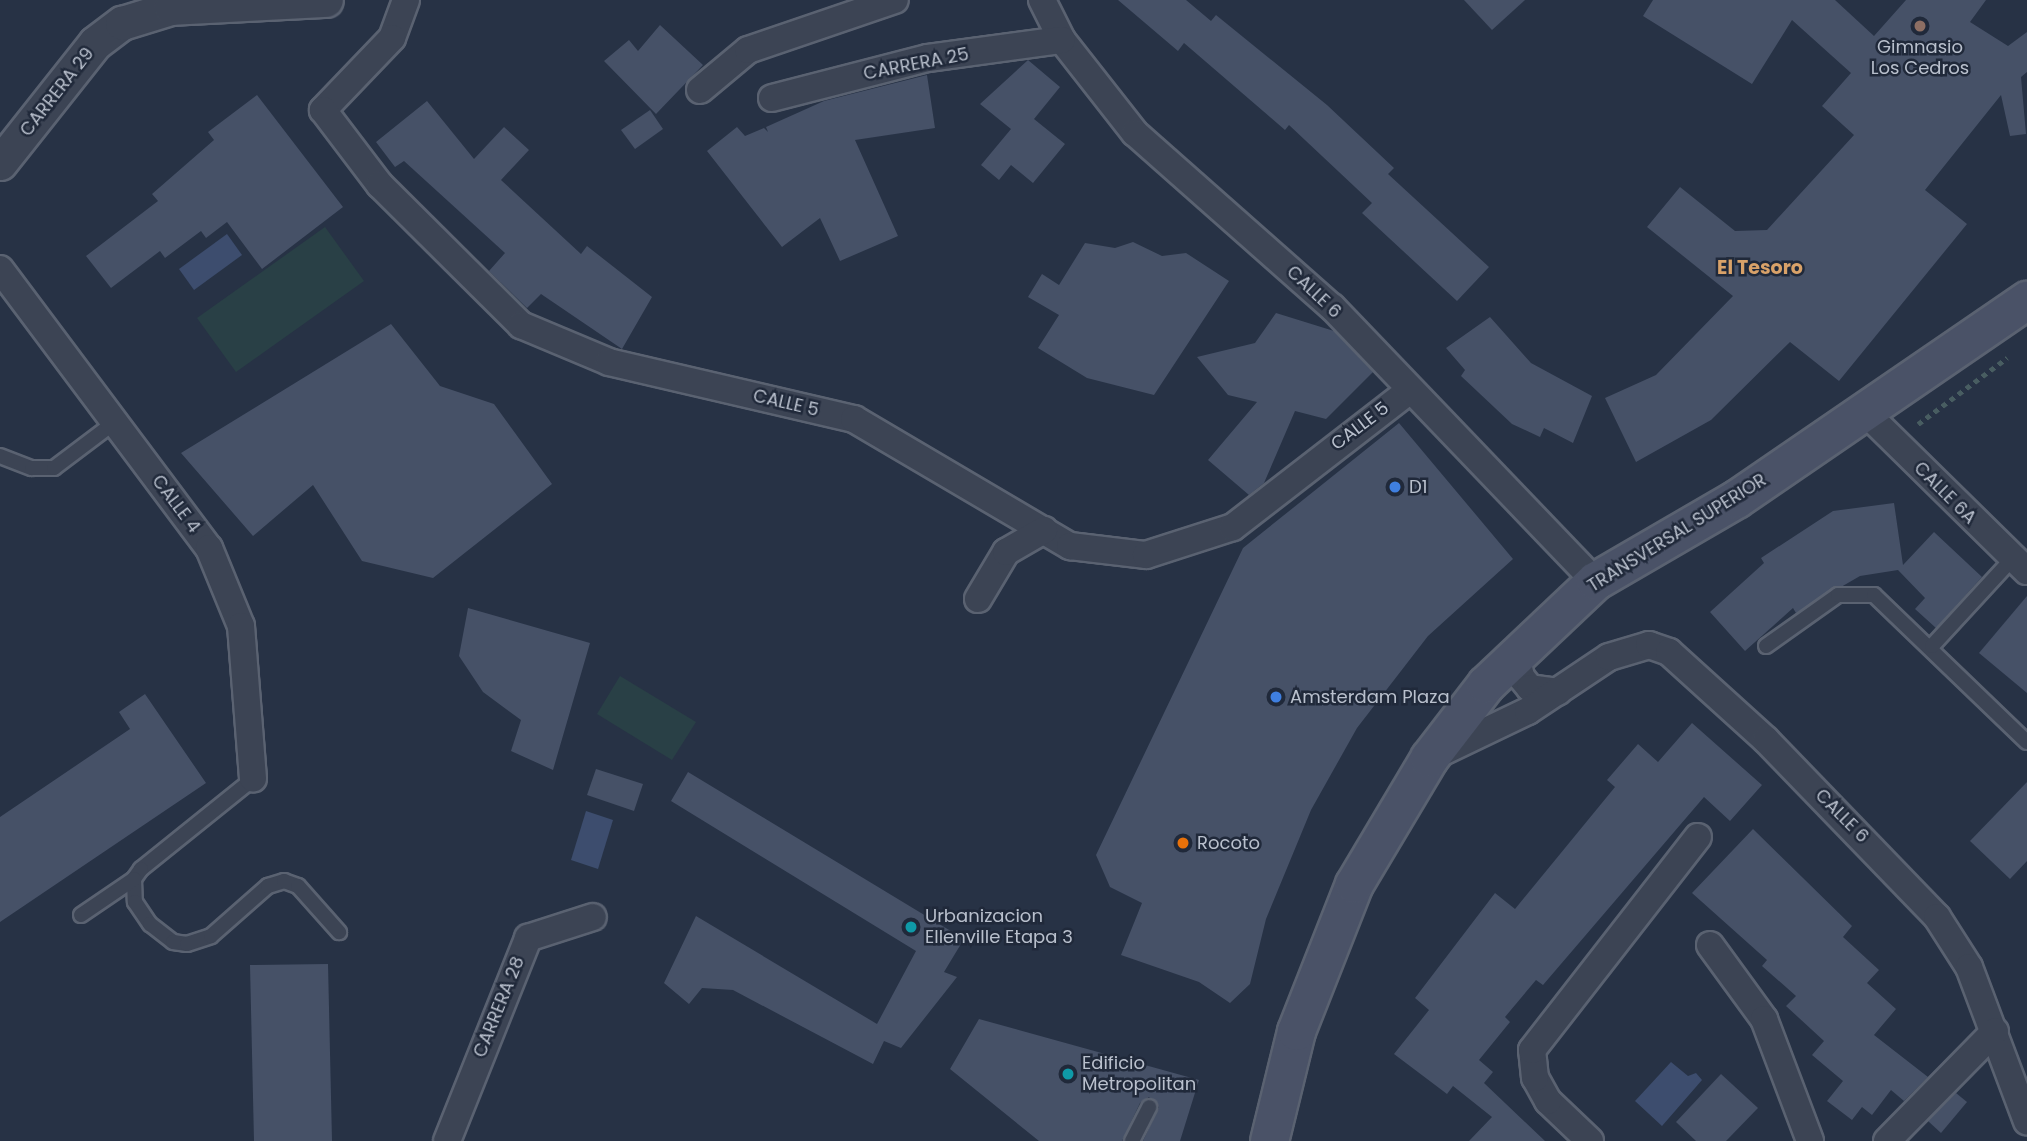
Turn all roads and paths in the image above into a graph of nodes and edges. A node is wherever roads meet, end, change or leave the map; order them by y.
1 (326, 0) edge
2 (406, 0) edge
3 (895, 0) edge
4 (1042, 0) edge
5 (290, 2) edge
6 (1062, 40) junction
7 (700, 90) dead end
8 (772, 98) dead end
9 (0, 163) edge
10 (0, 269) edge
11 (2027, 300) edge
12 (2016, 351) dead end
13 (1410, 390) junction
14 (1865, 412) junction
15 (115, 422) junction
16 (1894, 441) junction
17 (0, 456) edge
18 (1044, 530) junction
19 (2020, 565) edge
20 (1595, 580) junction
21 (978, 599) dead end
22 (1766, 646) dead end
23 (1932, 646) junction
24 (1516, 654) junction
25 (1558, 692) junction
26 (2027, 742) edge
27 (1429, 758) junction
28 (253, 779) joint
29 (1698, 837) dead end
30 (134, 879) junction
31 (81, 915) dead end
32 (593, 917) dead end
33 (339, 932) dead end
34 (1710, 945) dead end
35 (1995, 1031) junction
36 (1149, 1107) dead end
37 (2027, 1121) edge
38 (447, 1141) edge
39 (1132, 1141) edge
40 (1269, 1141) edge
41 (1590, 1141) edge
42 (1810, 1141) edge
43 (1887, 1141) edge

1 - 5 street, CARRERA 29
2 - 18 street, CALLE 5
3 - 7 street
4 - 6 street, CALLE 6
5 - 9 street, CARRERA 29
6 - 8 street, CARRERA 25
6 - 13 street, CALLE 6
10 - 15 street, CALLE 4
11 - 14 main road, TRANSVERSAL SUPERIOR
12 - 16 path
13 - 18 street, CALLE 5
13 - 20 street, CALLE 6
14 - 16 street, CALLE 6A
14 - 20 main road, TRANSVERSAL SUPERIOR
15 - 17 lane
15 - 28 street, CALLE 4
16 - 19 street, CALLE 6A
18 - 21 street
19 - 23 lane
20 - 24 main road, TRANSVERSAL SUPERIOR
22 - 23 lane
23 - 26 lane
24 - 25 street
24 - 27 main road, TRANSVERSAL SUPERIOR
25 - 27 street, CALLE 6
25 - 35 street, CALLE 6
27 - 40 main road, TRANSVERSAL SUPERIOR
28 - 30 lane
29 - 41 street
30 - 31 lane
30 - 33 lane
32 - 38 street, CARRERA 28
34 - 42 street
35 - 37 street, CALLE 6
35 - 43 street
36 - 39 lane

